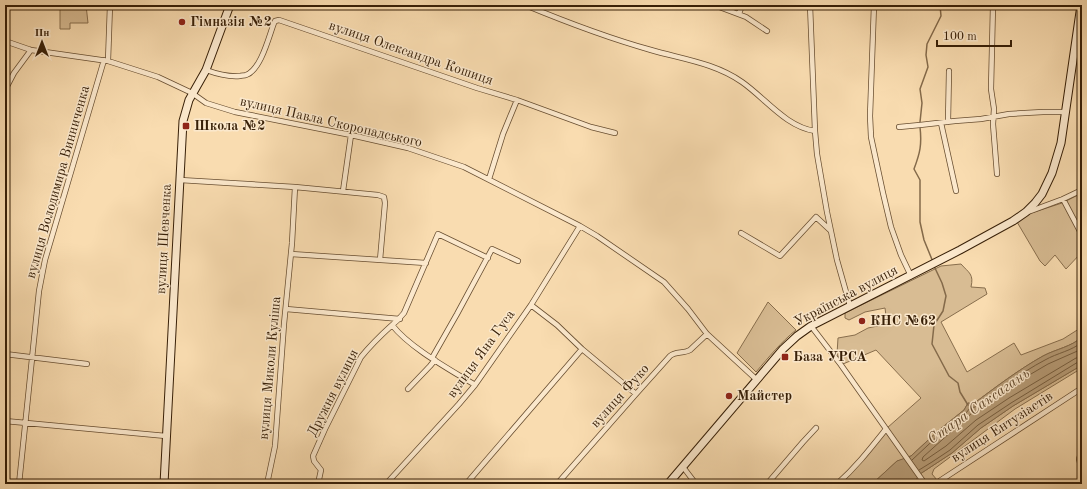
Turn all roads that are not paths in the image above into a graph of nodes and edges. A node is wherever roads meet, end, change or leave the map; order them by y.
1 (110, 5) edge
2 (230, 5) edge
3 (525, 5) edge
4 (714, 5) edge
5 (742, 5) edge
6 (810, 5) edge
7 (874, 5) edge
8 (993, 5) edge
9 (1081, 5) edge
10 (739, 14) junction
11 (767, 31) dead end
12 (5, 41) edge
13 (31, 50) junction
14 (106, 61) junction
15 (206, 70) junction
16 (949, 70) dead end
17 (5, 90) edge
18 (192, 93) junction
19 (518, 100) junction
20 (1066, 112) junction
21 (994, 117) junction
22 (948, 122) junction
23 (942, 123) junction
24 (899, 126) dead end
25 (815, 131) junction
26 (615, 133) dead end
27 (351, 135) junction
28 (998, 174) dead end
29 (489, 179) junction
30 (180, 180) junction
31 (295, 187) junction
32 (956, 190) dead end
33 (1082, 190) edge
34 (343, 191) junction
35 (1063, 199) junction
36 (1026, 212) junction
37 (580, 226) junction
38 (830, 230) junction
39 (741, 233) dead end
40 (1082, 235) edge
41 (291, 254) junction
42 (488, 258) junction
43 (380, 260) junction
44 (518, 261) dead end
45 (426, 263) junction
46 (911, 276) junction
47 (531, 305) junction
48 (850, 306) junction
49 (286, 309) junction
50 (400, 319) junction
51 (392, 325) junction
52 (811, 326) junction
53 (707, 334) junction
54 (582, 350) junction
55 (5, 354) edge
56 (31, 357) junction
57 (433, 359) junction
58 (87, 364) dead end
59 (757, 380) junction
60 (475, 385) junction
61 (1082, 388) edge
62 (408, 389) dead end
63 (636, 394) junction
64 (5, 421) edge
65 (25, 423) junction
66 (816, 428) dead end
67 (886, 429) junction
68 (166, 436) junction
69 (1082, 450) edge
70 (683, 467) junction
71 (1082, 471) edge
72 (19, 484) edge
73 (164, 484) edge
74 (268, 484) edge
75 (318, 484) edge
76 (386, 484) edge
77 (466, 484) edge
78 (557, 484) edge
79 (668, 484) edge
80 (696, 484) edge
81 (767, 484) edge
82 (837, 484) edge
83 (925, 484) edge
84 (935, 484) edge

1 - 14 street, вулиця Володимира Винниченка
2 - 15 street, вулиця Шевченка
3 - 25 street
4 - 10 street
5 - 10 street
6 - 25 street
7 - 46 street
8 - 21 street
9 - 20 street
10 - 11 street
12 - 13 street, вулиця Павла Скоропадського
13 - 14 street, вулиця Павла Скоропадського
13 - 17 street
14 - 18 street, вулиця Павла Скоропадського
14 - 56 street, вулиця Володимира Винниченка
15 - 18 street, вулиця Шевченка
15 - 19 street, вулиця Олександра Кошиця
16 - 22 street
18 - 27 street, вулиця Павла Скоропадського
18 - 30 street, вулиця Шевченка
19 - 26 street, вулиця Олександра Кошиця
19 - 29 street
20 - 21 street
20 - 36 street
21 - 22 street
21 - 28 street
22 - 23 street
23 - 24 street
23 - 32 street
25 - 38 street
27 - 29 street, вулиця Павла Скоропадського
27 - 34 street
29 - 37 street, вулиця Павла Скоропадського
30 - 31 street
30 - 68 street, вулиця Шевченка
31 - 34 street
31 - 41 street, вулиця Миколи Куліша
33 - 35 street, Українська вулиця
34 - 43 street
35 - 36 street, Українська вулиця
35 - 40 street
36 - 46 street, Українська вулиця
37 - 47 street, вулиця Яна Гуса
37 - 53 street, вулиця Павла Скоропадського
38 - 39 street
38 - 48 street
41 - 43 street
41 - 49 street, вулиця Миколи Куліша
42 - 44 street
42 - 45 street, Дружня вулиця
42 - 57 street
43 - 45 street
45 - 50 street, Дружня вулиця
46 - 48 street, Українська вулиця
47 - 54 street
47 - 60 street, вулиця Яна Гуса
48 - 52 street, Українська вулиця
49 - 50 street
49 - 74 street, вулиця Миколи Куліша
50 - 51 street, Дружня вулиця
51 - 57 street
51 - 75 street, Дружня вулиця
52 - 59 street, Українська вулиця
52 - 67 street
53 - 59 street, вулиця Павла Скоропадського
53 - 63 street, вулиця Фуко
54 - 63 street
54 - 77 street
55 - 56 street
56 - 58 street
56 - 65 street, вулиця Володимира Винниченка
57 - 60 street
57 - 62 street
59 - 70 street, Українська вулиця
60 - 76 street, вулиця Яна Гуса
61 - 84 street, вулиця Ентузіастів
63 - 78 street, вулиця Фуко
64 - 65 street
65 - 68 street
65 - 72 street, вулиця Володимира Винниченка
66 - 81 street
67 - 82 street
67 - 83 street
68 - 73 street, вулиця Шевченка
69 - 71 street
70 - 79 street, Українська вулиця
70 - 80 street

